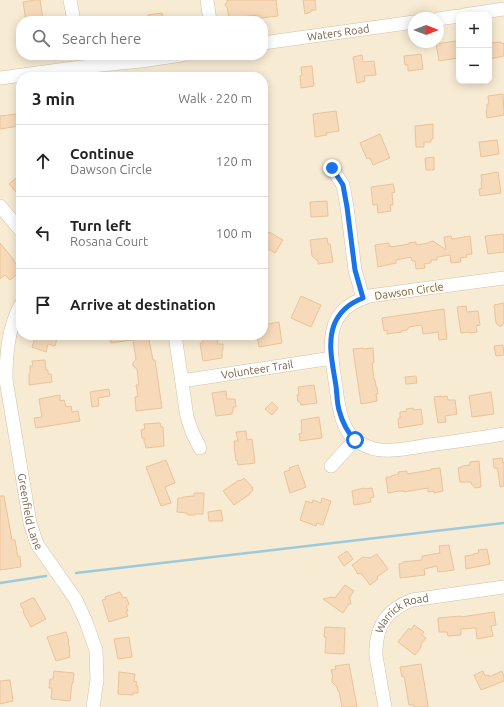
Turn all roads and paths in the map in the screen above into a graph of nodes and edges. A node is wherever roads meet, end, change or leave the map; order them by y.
1 (70, 0) edge
2 (207, 0) edge
3 (504, 9) edge
4 (484, 12) edge
5 (73, 16) edge
6 (209, 16) edge
7 (456, 16) edge
8 (444, 18) edge
9 (408, 23) edge
10 (268, 42) edge
11 (148, 60) edge
12 (80, 61) edge
13 (28, 72) edge
14 (16, 75) edge
15 (0, 78) edge
16 (332, 168) dead end
17 (0, 206) edge
18 (16, 225) edge
19 (504, 278) edge
20 (363, 298) junction
21 (16, 316) edge
22 (176, 340) edge
23 (332, 358) junction
24 (182, 381) junction
25 (504, 434) edge
26 (355, 440) junction
27 (200, 448) dead end
28 (331, 466) dead end
29 (504, 587) edge
30 (93, 707) edge
31 (384, 707) edge

1 - 5 street
2 - 6 street
3 - 4 street
7 - 8 street
9 - 10 street, Waters Road
11 - 12 street
12 - 13 street
14 - 15 street
16 - 20 street
17 - 18 street
19 - 20 street, Dawson Circle
20 - 23 street, Dawson Circle
21 - 30 street, Greenfield Lane
22 - 24 street
23 - 24 street, Volunteer Trail
23 - 26 street, Dawson Circle
24 - 27 street
25 - 26 street
26 - 28 street
29 - 31 street, Warrick Road

